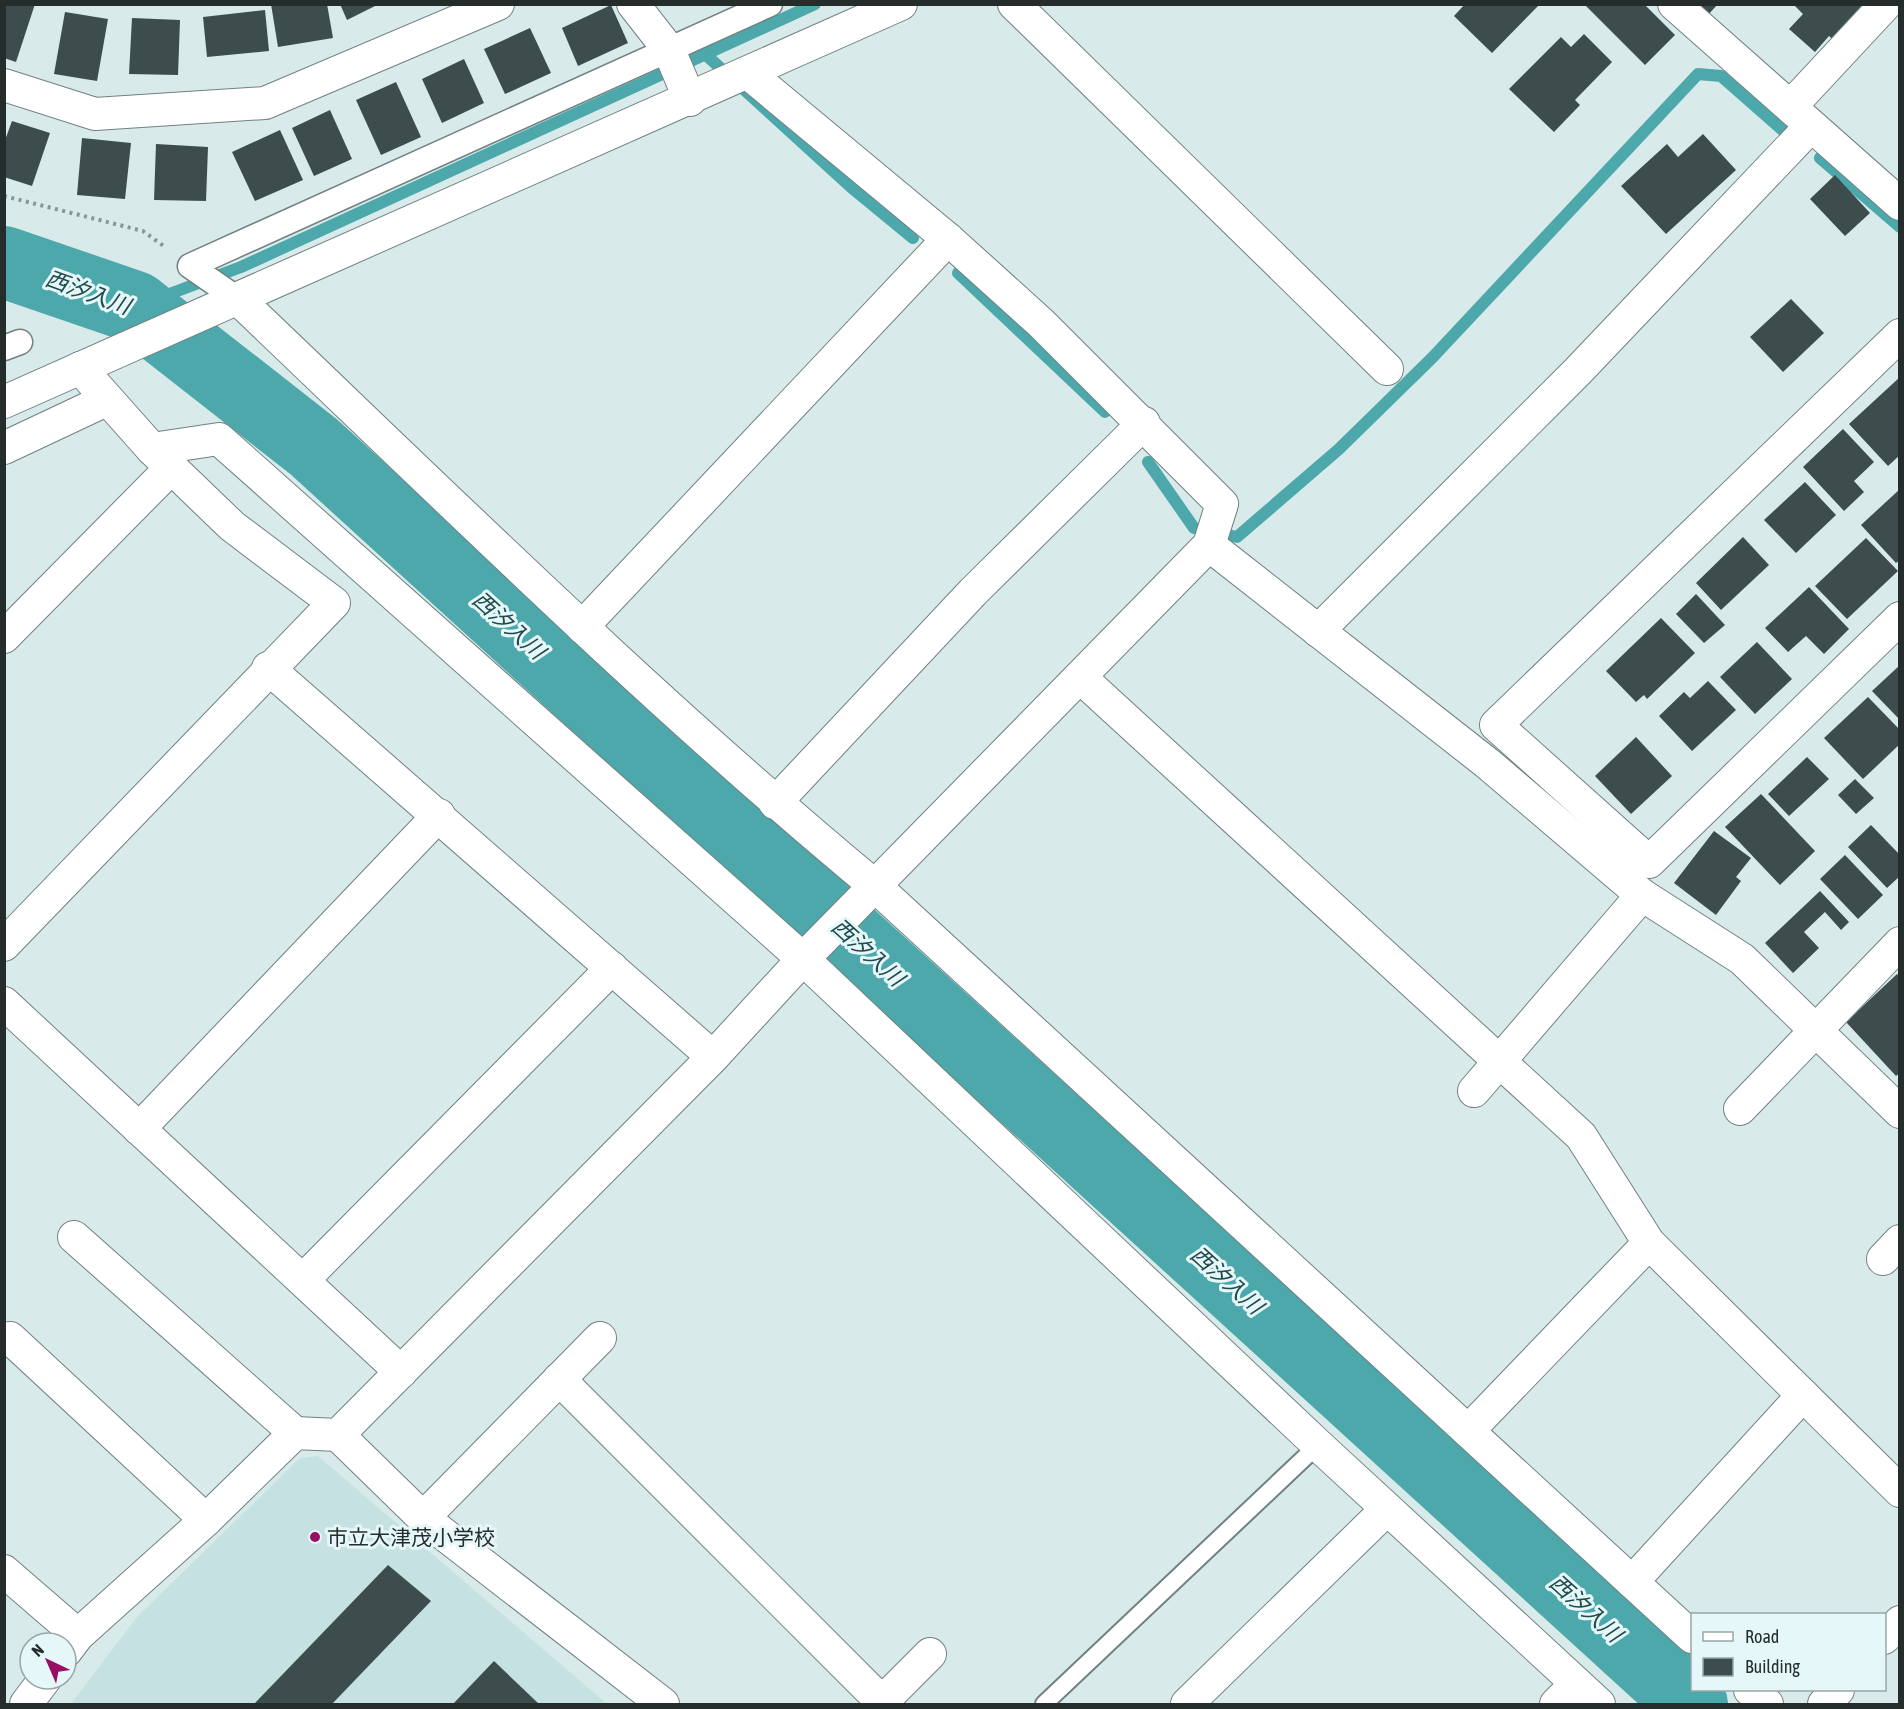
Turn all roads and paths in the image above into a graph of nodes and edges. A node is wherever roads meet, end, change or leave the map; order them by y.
1 (498, 4) edge
2 (633, 4) edge
3 (770, 4) edge
4 (901, 4) edge
5 (1014, 4) edge
6 (1674, 4) edge
7 (1886, 4) edge
8 (669, 50) junction
9 (748, 73) junction
10 (4, 85) edge
11 (690, 100) junction
12 (1800, 116) junction
13 (4, 196) edge
14 (1899, 204) edge
15 (948, 239) junction
16 (189, 266) junction
17 (239, 300) junction
18 (1899, 335) edge
19 (80, 368) junction
20 (1387, 369) dead end
21 (106, 400) junction
22 (4, 402) edge
23 (1144, 423) junction
24 (4, 448) edge
25 (161, 459) junction
26 (1209, 545) junction
27 (1899, 618) edge
28 (582, 627) junction
29 (1318, 631) junction
30 (4, 637) edge
31 (268, 668) junction
32 (1080, 677) junction
33 (775, 803) junction
34 (439, 815) junction
35 (875, 886) junction
36 (1642, 895) junction
37 (1899, 943) edge
38 (4, 945) edge
39 (803, 959) junction
40 (612, 968) junction
41 (4, 1004) edge
42 (1815, 1031) junction
43 (713, 1057) junction
44 (1499, 1063) junction
45 (1474, 1091) dead end
46 (1740, 1109) dead end
47 (1899, 1112) edge
48 (139, 1129) junction
49 (74, 1238) dead end
50 (1649, 1243) junction
51 (303, 1280) junction
52 (10, 1338) dead end
53 (600, 1338) dead end
54 (400, 1372) junction
55 (559, 1379) junction
56 (1803, 1395) junction
57 (1468, 1431) junction
58 (295, 1432) junction
59 (338, 1435) junction
60 (1318, 1445) junction
61 (1899, 1491) edge
62 (1387, 1509) junction
63 (423, 1518) junction
64 (207, 1520) junction
65 (4, 1571) edge
66 (1632, 1582) junction
67 (1899, 1622) edge
68 (61, 1631) edge
69 (1691, 1636) edge
70 (1886, 1636) edge
71 (78, 1638) edge
72 (930, 1654) dead end
73 (36, 1691) edge
74 (1752, 1691) edge
75 (1836, 1691) edge
76 (1577, 1698) edge
77 (881, 1703) edge
78 (26, 1704) edge
79 (663, 1704) edge
80 (1044, 1704) edge
81 (1187, 1704) edge
82 (1767, 1704) edge
83 (1824, 1704) edge

1 - 10 street
2 - 8 street
3 - 8 street
4 - 9 street
5 - 20 street
6 - 12 street
7 - 12 street
8 - 11 street
8 - 16 street
9 - 11 street
9 - 15 street
11 - 17 street
12 - 14 street
12 - 29 street
13 - 16 path
15 - 23 street
15 - 28 street
16 - 17 street
17 - 19 street
17 - 28 street
18 - 27 street
19 - 21 street
19 - 22 street
21 - 24 street
21 - 25 street
23 - 26 street
23 - 33 street
25 - 30 street
25 - 31 street
25 - 39 street
26 - 29 street
26 - 32 street
28 - 33 street
29 - 36 street
31 - 34 street
31 - 38 street
32 - 35 street
32 - 44 street
33 - 35 street
34 - 40 street
34 - 48 street
35 - 39 street
35 - 57 street
36 - 42 street
36 - 44 street
37 - 42 street
39 - 43 street
39 - 60 street
40 - 43 street
40 - 51 street
41 - 48 street
42 - 46 street
42 - 47 street
43 - 54 street
44 - 45 street
44 - 50 street
48 - 51 street
49 - 58 street
50 - 56 street
50 - 57 street
51 - 54 street
52 - 64 street
53 - 55 street
54 - 59 street
55 - 63 street
55 - 77 street
56 - 61 street
56 - 66 street
57 - 66 street
58 - 59 street
58 - 64 street
59 - 63 street
60 - 62 street
60 - 80 lane
62 - 76 street
62 - 81 street
63 - 79 street
64 - 71 street
65 - 68 street
66 - 69 street
67 - 70 street
72 - 77 street
73 - 78 street
74 - 82 street
75 - 83 street

